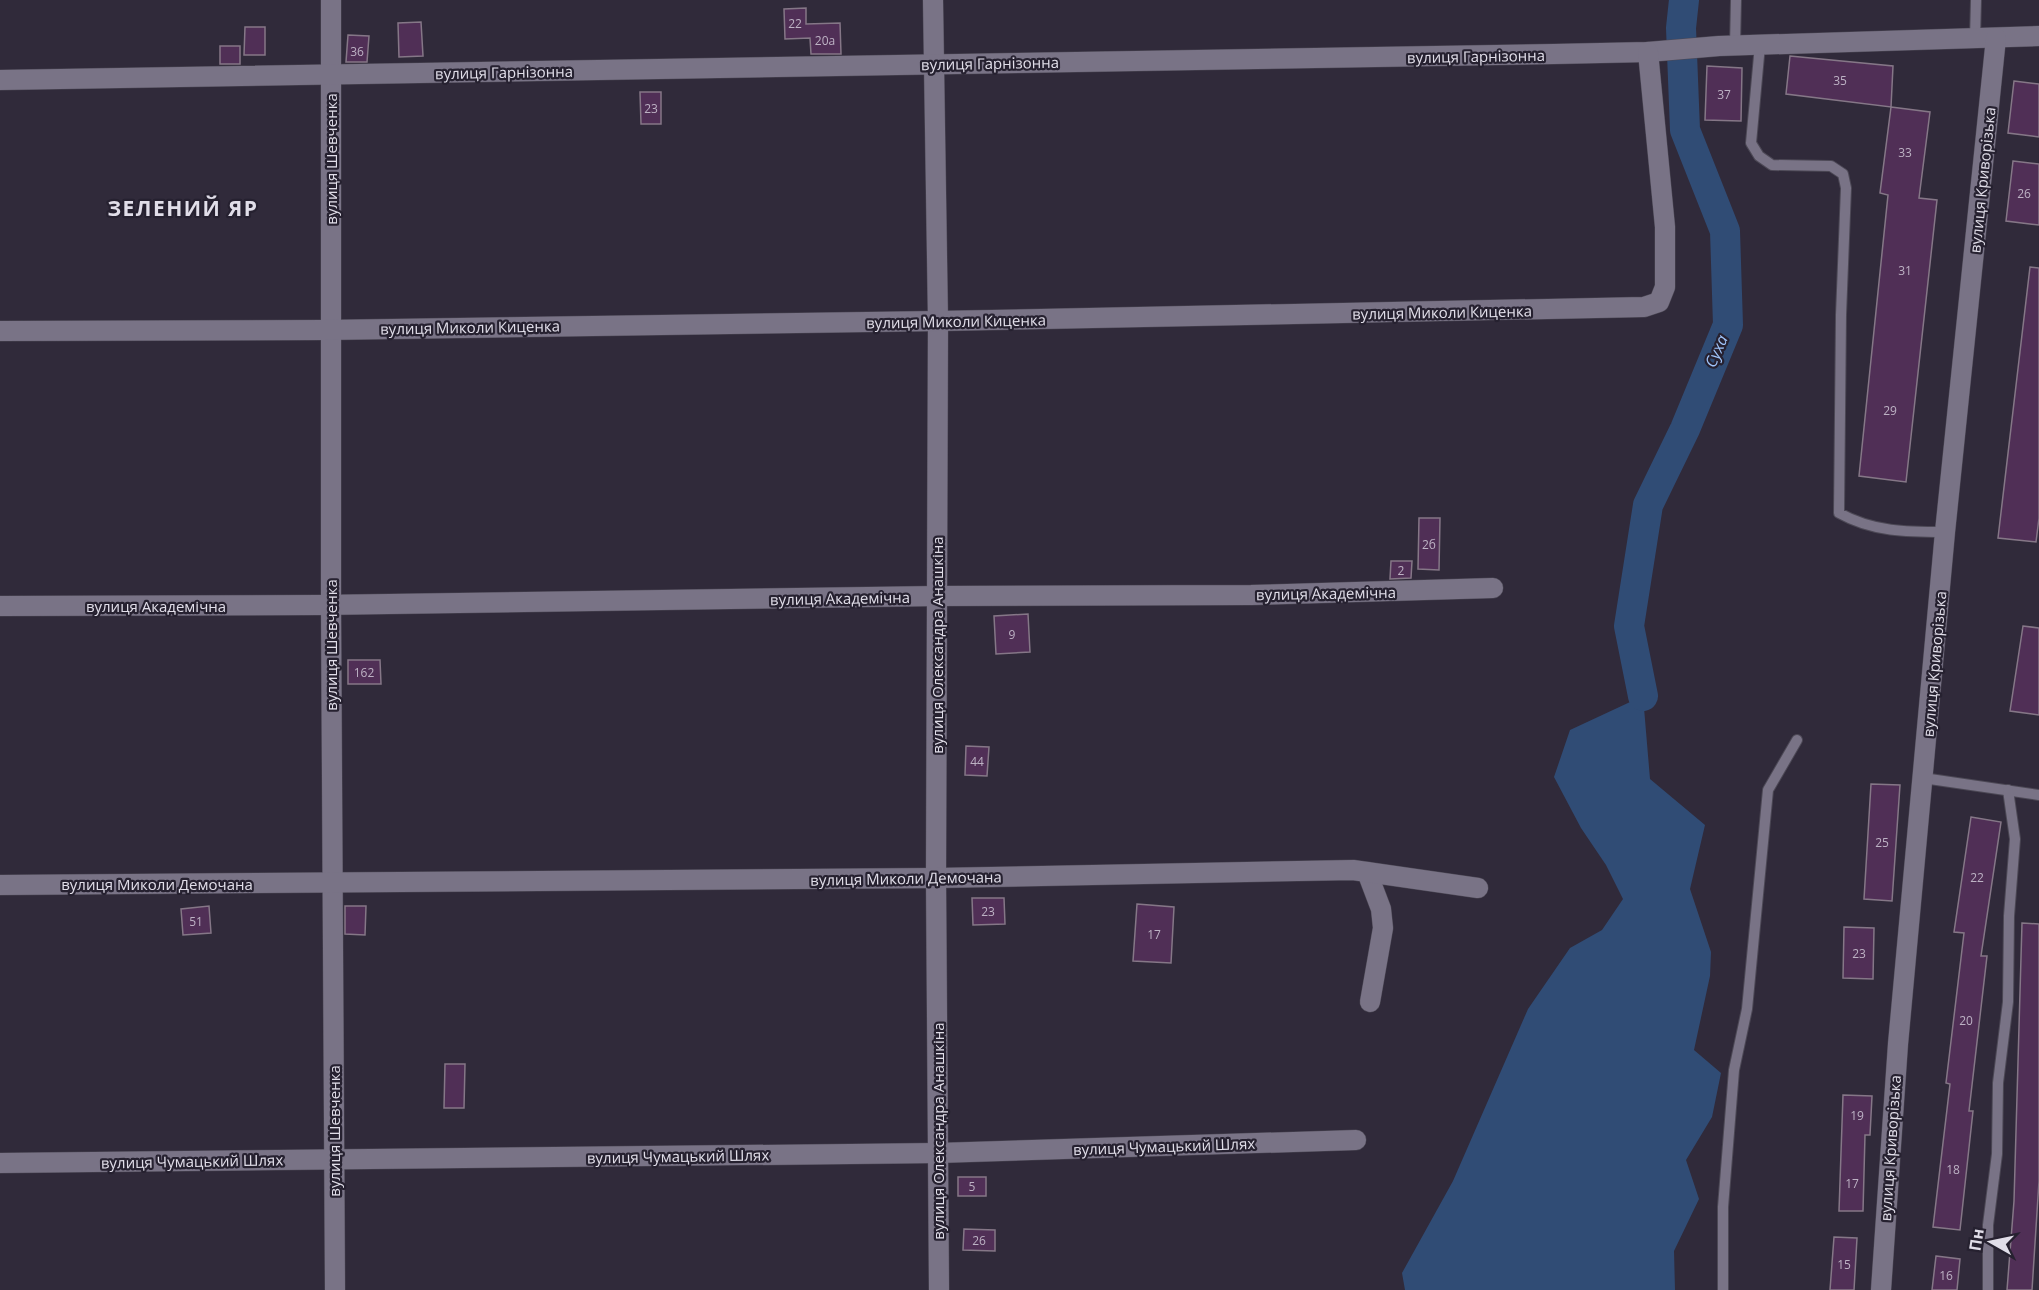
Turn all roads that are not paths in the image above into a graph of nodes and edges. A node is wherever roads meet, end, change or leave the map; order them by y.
1 (331, 0) edge
2 (933, 0) edge
3 (1736, 0) edge
4 (1976, 0) edge
5 (2039, 36) edge
6 (1996, 38) junction
7 (1975, 39) junction
8 (1760, 45) junction
9 (1735, 46) junction
10 (1648, 52) junction
11 (934, 64) junction
12 (331, 75) junction
13 (0, 80) edge
14 (938, 321) junction
15 (331, 329) junction
16 (0, 330) edge
17 (1945, 532) junction
18 (1493, 588) dead end
19 (938, 596) junction
20 (322, 605) junction
21 (0, 606) edge
22 (1797, 740) dead end
23 (1923, 778) junction
24 (2008, 790) junction
25 (2039, 795) edge
26 (1366, 872) junction
27 (936, 878) junction
28 (323, 884) junction
29 (0, 885) edge
30 (1478, 888) dead end
31 (1370, 1002) dead end
32 (1356, 1140) dead end
33 (938, 1153) junction
34 (334, 1159) junction
35 (0, 1163) edge
36 (335, 1290) edge
37 (939, 1290) edge
38 (1723, 1290) edge
39 (1881, 1290) edge
40 (1988, 1290) edge

1 - 12 street, вулиця Шевченка
2 - 11 street, вулиця Олександра Анашкіна
3 - 9 lane
4 - 7 lane
5 - 6 street
6 - 7 street
6 - 17 street, вулиця Криворізька
7 - 8 street
8 - 9 street
8 - 17 lane
9 - 10 street, вулиця Гарнізонна
10 - 11 street, вулиця Гарнізонна
10 - 14 street, вулиця Миколи Киценка
11 - 12 street, вулиця Гарнізонна
11 - 14 street, вулиця Олександра Анашкіна
12 - 13 street, вулиця Гарнізонна
12 - 15 street, вулиця Шевченка
14 - 15 street, вулиця Миколи Киценка
14 - 19 street, вулиця Олександра Анашкіна
15 - 16 street, вулиця Миколи Киценка
15 - 20 street, вулиця Шевченка
17 - 23 street, вулиця Криворізька
18 - 19 street, вулиця Академічна
19 - 20 street, вулиця Академічна
19 - 27 street, вулиця Олександра Анашкіна
20 - 21 street, вулиця Академічна
20 - 28 street, вулиця Шевченка
22 - 38 lane
23 - 24 lane
23 - 39 street, вулиця Криворізька
24 - 25 lane
24 - 40 lane
26 - 27 street, вулиця Миколи Демочана
26 - 30 street, вулиця Миколи Демочана
26 - 31 street
27 - 28 street, вулиця Миколи Демочана
27 - 33 street, вулиця Олександра Анашкіна
28 - 29 street, вулиця Миколи Демочана
28 - 34 street, вулиця Шевченка
32 - 33 street, вулиця Чумацький Шлях
33 - 34 street, вулиця Чумацький Шлях
33 - 37 street, вулиця Олександра Анашкіна
34 - 35 street, вулиця Чумацький Шлях
34 - 36 street, вулиця Шевченка

